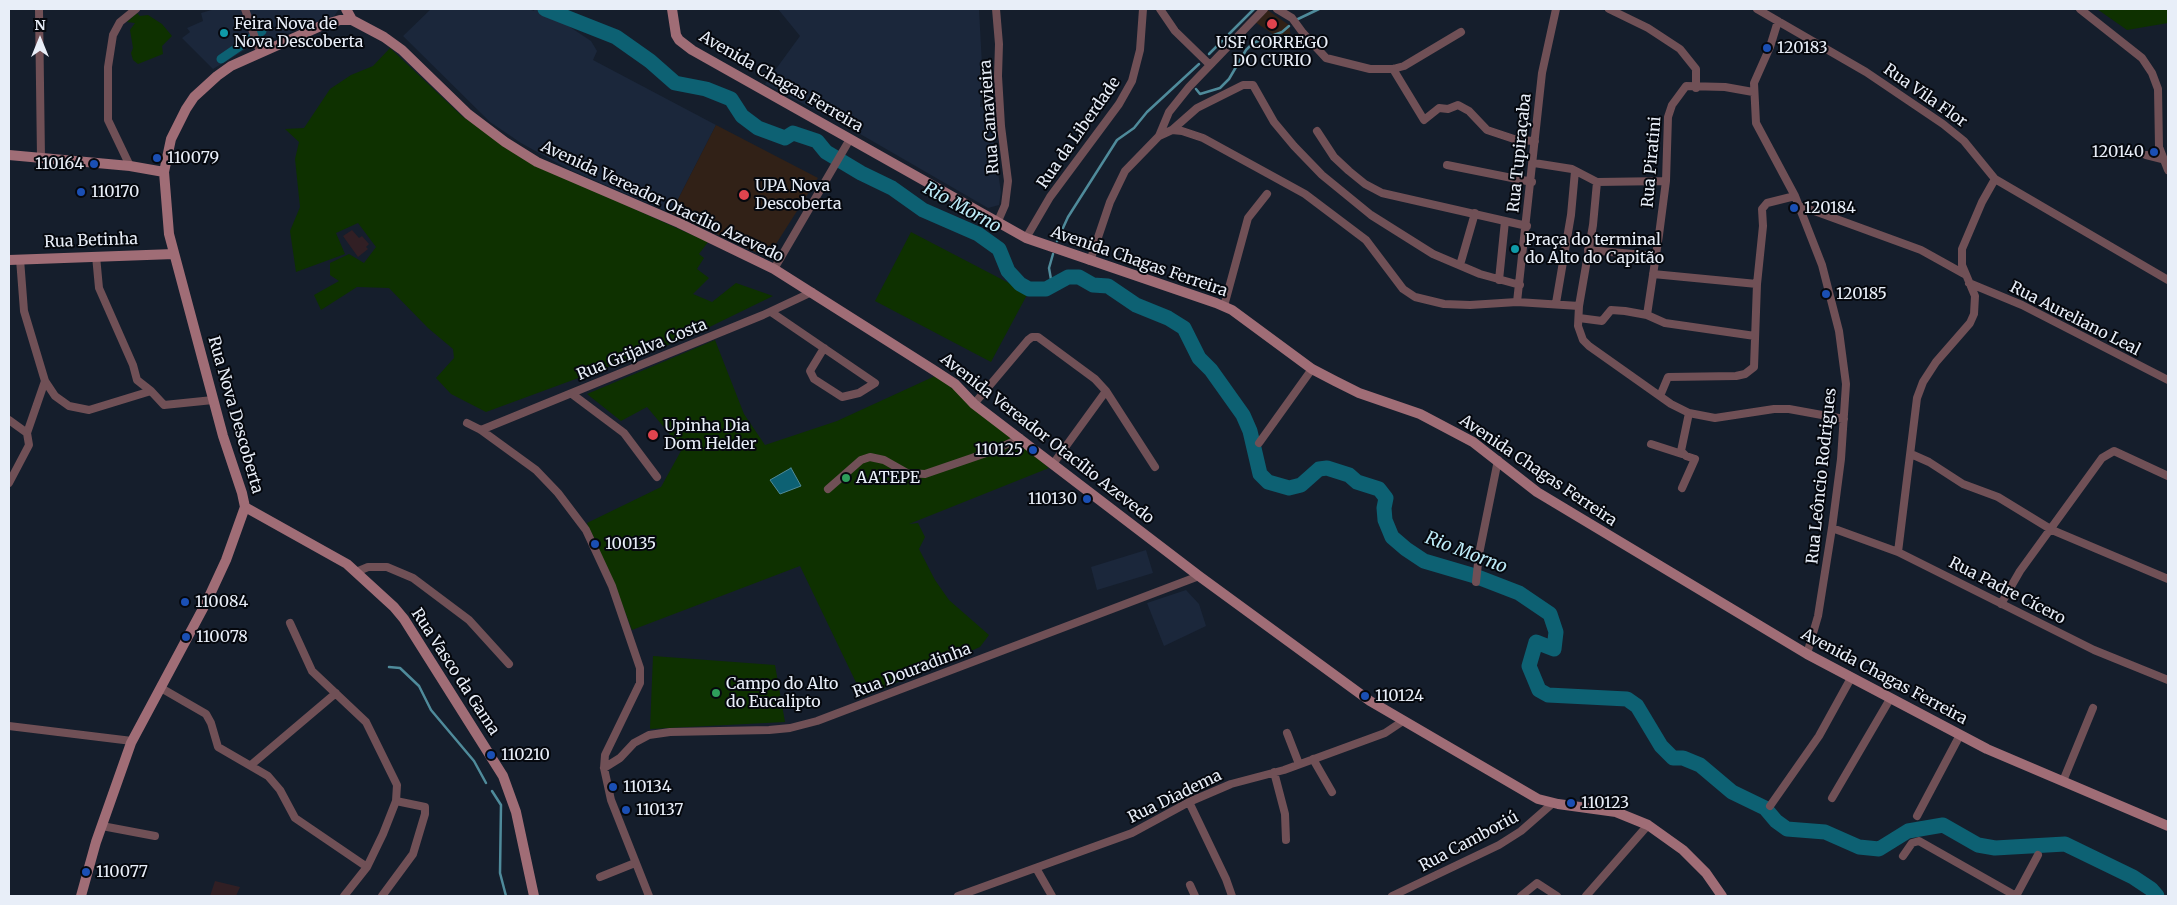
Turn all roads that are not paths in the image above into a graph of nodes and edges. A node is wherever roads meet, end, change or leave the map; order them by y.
1 (39, 9) edge
2 (136, 9) edge
3 (245, 9) edge
4 (346, 9) edge
5 (672, 9) edge
6 (996, 9) edge
7 (1143, 9) edge
8 (1160, 9) edge
9 (1264, 9) edge
10 (1277, 9) edge
11 (1556, 9) edge
12 (1609, 9) edge
13 (1757, 9) edge
14 (2080, 9) edge
15 (352, 20) junction
16 (1778, 21) junction
17 (1461, 32) dead end
18 (260, 52) junction
19 (1210, 65) junction
20 (1393, 69) junction
21 (1696, 88) junction
22 (1753, 92) junction
23 (1172, 130) junction
24 (1317, 131) dead end
25 (1159, 136) junction
26 (1535, 142) junction
27 (848, 143) junction
28 (9, 155) edge
29 (2146, 155) dead end
30 (41, 158) junction
31 (2162, 159) junction
32 (1534, 162) junction
33 (1447, 165) dead end
34 (130, 166) junction
35 (2168, 170) edge
36 (1575, 171) junction
37 (164, 172) junction
38 (1995, 179) junction
39 (1666, 181) junction
40 (1532, 182) junction
41 (1597, 182) junction
42 (1267, 194) dead end
43 (1795, 196) junction
44 (1798, 205) junction
45 (1475, 213) junction
46 (998, 221) junction
47 (1505, 221) junction
48 (1527, 226) junction
49 (1026, 238) junction
50 (1588, 250) junction
51 (174, 254) junction
52 (96, 256) junction
53 (1656, 256) junction
54 (20, 259) junction
55 (9, 260) edge
56 (1090, 261) junction
57 (1460, 265) junction
58 (774, 269) junction
59 (1653, 274) junction
60 (1966, 275) junction
61 (1498, 280) junction
62 (2168, 280) edge
63 (1969, 283) junction
64 (1757, 284) junction
65 (1520, 285) junction
66 (812, 292) junction
67 (1517, 302) junction
68 (1556, 303) junction
69 (1224, 306) junction
70 (1579, 306) junction
71 (771, 312) junction
72 (1647, 315) junction
73 (1579, 318) junction
74 (1755, 336) junction
75 (824, 348) junction
76 (1311, 370) junction
77 (2168, 380) edge
78 (45, 381) junction
79 (151, 391) junction
80 (1106, 391) junction
81 (572, 394) junction
82 (1660, 396) junction
83 (213, 400) junction
84 (974, 404) junction
85 (1689, 413) junction
86 (1844, 419) junction
87 (9, 420) edge
88 (467, 423) dead end
89 (481, 430) junction
90 (27, 433) junction
91 (1020, 438) junction
92 (1259, 444) dead end
93 (1651, 444) dead end
94 (1682, 454) junction
95 (1911, 454) junction
96 (1498, 460) junction
97 (1053, 464) junction
98 (1155, 467) dead end
99 (2168, 476) edge
100 (657, 477) dead end
101 (9, 483) edge
102 (1682, 488) dead end
103 (828, 489) dead end
104 (245, 507) junction
105 (1832, 528) junction
106 (2052, 530) junction
107 (1898, 552) junction
108 (356, 572) junction
109 (1199, 576) junction
110 (2168, 579) edge
111 (1476, 582) dead end
112 (2001, 604) junction
113 (290, 624) dead end
114 (1807, 654) junction
115 (509, 664) dead end
116 (1850, 680) junction
117 (2168, 680) edge
118 (161, 688) junction
119 (336, 693) junction
120 (1890, 699) junction
121 (2093, 708) dead end
122 (1402, 721) junction
123 (9, 726) edge
124 (1287, 733) dead end
125 (1960, 735) junction
126 (132, 741) junction
127 (1313, 759) junction
128 (1299, 764) junction
129 (251, 765) junction
130 (604, 768) junction
131 (1274, 772) junction
132 (2062, 781) junction
133 (1332, 792) dead end
134 (1832, 798) dead end
135 (396, 801) junction
136 (1189, 802) junction
137 (1553, 803) junction
138 (1770, 806) dead end
139 (1917, 816) dead end
140 (1648, 825) junction
141 (102, 826) junction
142 (2168, 826) edge
143 (155, 836) dead end
144 (1286, 840) dead end
145 (2038, 855) dead end
146 (1902, 856) dead end
147 (635, 863) junction
148 (367, 867) junction
149 (1036, 868) junction
150 (600, 877) dead end
151 (1190, 885) dead end
152 (81, 896) edge
153 (344, 896) edge
154 (382, 896) edge
155 (534, 896) edge
156 (649, 896) edge
157 (962, 896) edge
158 (1052, 896) edge
159 (1195, 896) edge
160 (1232, 896) edge
161 (1392, 896) edge
162 (1521, 896) edge
163 (1556, 896) edge
164 (1586, 896) edge
165 (1722, 896) edge
166 (2016, 896) edge

1 - 30 street
2 - 34 street
3 - 18 street
4 - 15 main road
5 - 27 main road, Avenida Chagas Ferreira
6 - 46 street, Rua Canavieira
7 - 49 street, Rua da Liberdade
8 - 19 street
9 - 19 street
10 - 20 street
11 - 26 street, Rua Tupiraçaba
12 - 21 street
13 - 16 street, Rua Vila Flor
14 - 31 street
15 - 18 main road, Rua Nova Descoberta
15 - 58 main road, Avenida Vereador Otacílio Azevedo
16 - 22 street, Rua Leôncio Rodrigues
16 - 38 street, Rua Vila Flor
17 - 20 street
18 - 37 main road, Rua Nova Descoberta
19 - 25 street
20 - 26 street
21 - 22 street
21 - 39 street, Rua Piratini
22 - 43 street, Rua Leôncio Rodrigues
23 - 25 street
23 - 57 street
23 - 67 street
24 - 45 street
25 - 56 street
26 - 32 street, Rua Tupiraçaba
27 - 46 main road, Avenida Chagas Ferreira
27 - 58 street
28 - 30 main road
29 - 31 street
30 - 34 main road
31 - 35 street
32 - 36 street
32 - 40 street, Rua Tupiraçaba
33 - 40 street
34 - 37 main road
36 - 41 street
36 - 68 street
37 - 51 main road, Rua Nova Descoberta
38 - 60 street
38 - 62 street, Rua Vila Flor
39 - 41 street
39 - 53 street, Rua Piratini
40 - 48 street, Rua Tupiraçaba
41 - 50 street
42 - 69 street
43 - 44 street, Rua Leôncio Rodrigues
43 - 64 street
44 - 60 street
44 - 86 street, Rua Leôncio Rodrigues
45 - 47 street
45 - 57 street
46 - 49 main road, Avenida Chagas Ferreira
47 - 48 street
47 - 61 street
48 - 65 street, Rua Tupiraçaba
49 - 56 main road, Avenida Chagas Ferreira
50 - 53 street
50 - 70 street
51 - 52 main road, Rua Betinha
51 - 83 main road, Rua Nova Descoberta
52 - 54 main road, Rua Betinha
52 - 79 street
53 - 59 street, Rua Piratini
54 - 55 main road, Rua Betinha
54 - 78 street
56 - 69 main road, Avenida Chagas Ferreira
57 - 61 street
58 - 66 main road, Avenida Vereador Otacílio Azevedo
59 - 64 street
59 - 72 street, Rua Piratini
60 - 63 street
61 - 65 street
63 - 77 street, Rua Aureliano Leal
63 - 95 street
64 - 74 street
65 - 67 street, Rua Tupiraçaba
66 - 71 street, Rua Grijalva Costa
66 - 84 main road, Avenida Vereador Otacílio Azevedo
67 - 68 street
68 - 70 street
69 - 76 main road, Avenida Chagas Ferreira
70 - 73 street
71 - 75 street
71 - 81 street, Rua Grijalva Costa
72 - 73 street
72 - 74 street
73 - 82 street
74 - 82 street
75 - 75 street
76 - 92 street
76 - 96 main road, Avenida Chagas Ferreira
78 - 79 street
78 - 90 street
79 - 83 street
80 - 84 street
80 - 97 street
80 - 98 street
81 - 89 street, Rua Grijalva Costa
81 - 100 street
82 - 85 street
83 - 104 main road, Rua Nova Descoberta
84 - 91 main road, Avenida Vereador Otacílio Azevedo
85 - 86 street
85 - 94 street
86 - 105 street, Rua Leôncio Rodrigues
87 - 90 street
88 - 89 street
89 - 130 street
90 - 101 street
91 - 97 main road, Avenida Vereador Otacílio Azevedo
91 - 103 street
93 - 94 street
94 - 102 street
95 - 106 street
95 - 107 street
96 - 111 street
96 - 114 main road, Avenida Chagas Ferreira
97 - 109 main road, Avenida Vereador Otacílio Azevedo
99 - 106 street
104 - 108 main road, Rua Vasco da Gama
104 - 118 main road, Rua Nova Descoberta
105 - 107 street, Rua Padre Cícero
105 - 114 street, Rua Leôncio Rodrigues
106 - 110 street
106 - 112 street
107 - 112 street, Rua Padre Cícero
108 - 115 street
108 - 155 main road, Rua Vasco da Gama
109 - 122 main road, Avenida Vereador Otacílio Azevedo
109 - 130 street, Rua Douradinha
112 - 117 street, Rua Padre Cícero
113 - 119 street
114 - 116 main road, Avenida Chagas Ferreira
116 - 120 main road, Avenida Chagas Ferreira
116 - 138 street
118 - 126 main road, Rua Nova Descoberta
118 - 129 street
119 - 129 street
119 - 135 street
120 - 125 main road, Avenida Chagas Ferreira
120 - 134 street
121 - 132 street
122 - 127 street, Rua Diadema
122 - 137 main road, Avenida Vereador Otacílio Azevedo
123 - 126 street
124 - 128 street
125 - 132 main road, Avenida Chagas Ferreira
125 - 139 street
126 - 141 main road, Rua Nova Descoberta
127 - 128 street, Rua Diadema
127 - 133 street
128 - 131 street, Rua Diadema
129 - 148 street
130 - 147 street
131 - 136 street, Rua Diadema
131 - 144 street
132 - 142 main road, Avenida Chagas Ferreira
135 - 148 street
135 - 154 street
136 - 149 street, Rua Diadema
136 - 160 street
137 - 140 main road, Avenida Vereador Otacílio Azevedo
137 - 161 street, Rua Camboriú
140 - 164 street
140 - 165 main road, Avenida Vereador Otacílio Azevedo
141 - 143 street
141 - 152 main road, Rua Nova Descoberta
145 - 166 street
146 - 166 street
147 - 150 street
147 - 156 street
148 - 153 street
149 - 157 street, Rua Diadema
149 - 158 street
151 - 159 street
162 - 163 street

